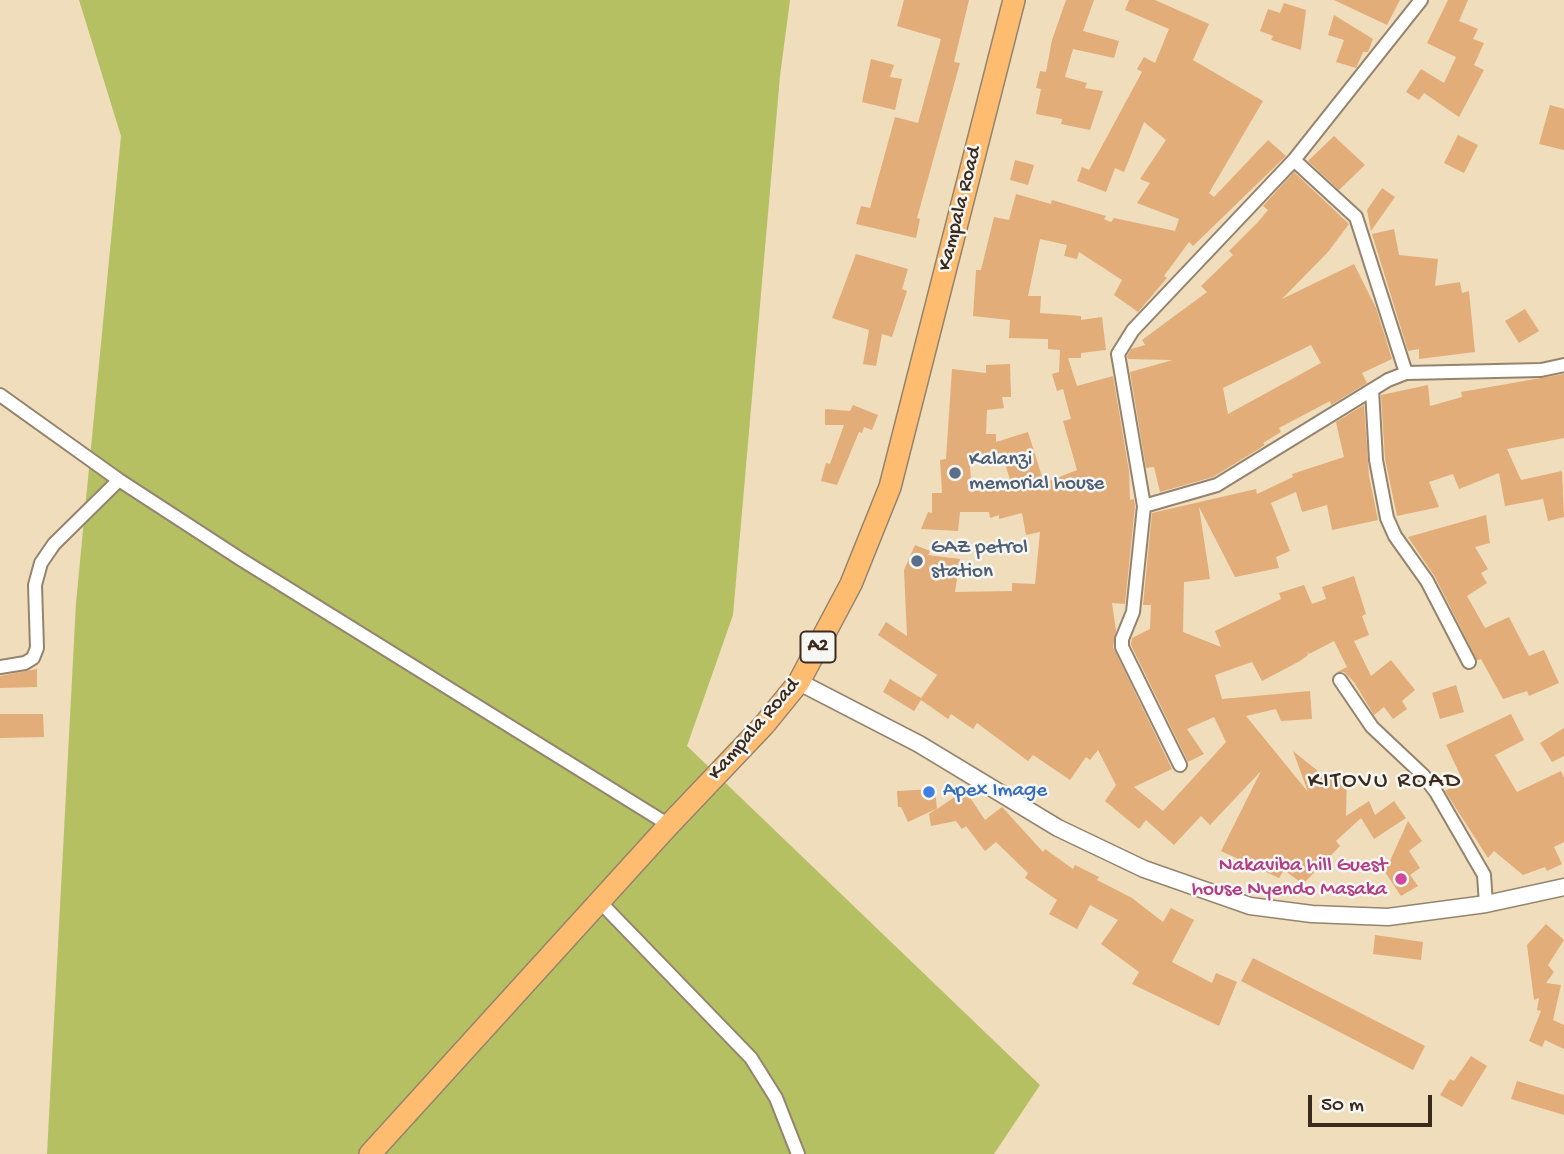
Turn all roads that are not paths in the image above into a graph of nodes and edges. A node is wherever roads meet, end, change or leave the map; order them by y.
1 (1014, 0) edge
2 (1421, 0) edge
3 (1294, 160) junction
4 (1564, 365) edge
5 (1406, 373) junction
6 (1372, 390) junction
7 (0, 395) edge
8 (119, 480) junction
9 (1144, 506) junction
10 (1469, 662) dead end
11 (0, 667) edge
12 (1340, 680) dead end
13 (799, 682) junction
14 (1180, 765) dead end
15 (669, 825) junction
16 (1564, 887) edge
17 (601, 902) junction
18 (1486, 904) junction
19 (370, 1154) edge
20 (798, 1154) edge

1 - 13 main road, Kampala Road / A2
2 - 3 street
3 - 5 street
3 - 9 street
4 - 5 street
5 - 6 street
6 - 9 street
6 - 10 street
7 - 8 street
8 - 11 street
8 - 15 street
9 - 14 street
12 - 18 street
13 - 15 main road, Kampala Road / A2
13 - 18 street
15 - 17 main road, Kampala Road / A2
16 - 18 street
17 - 19 main road, Kampala Road / A2
17 - 20 street

